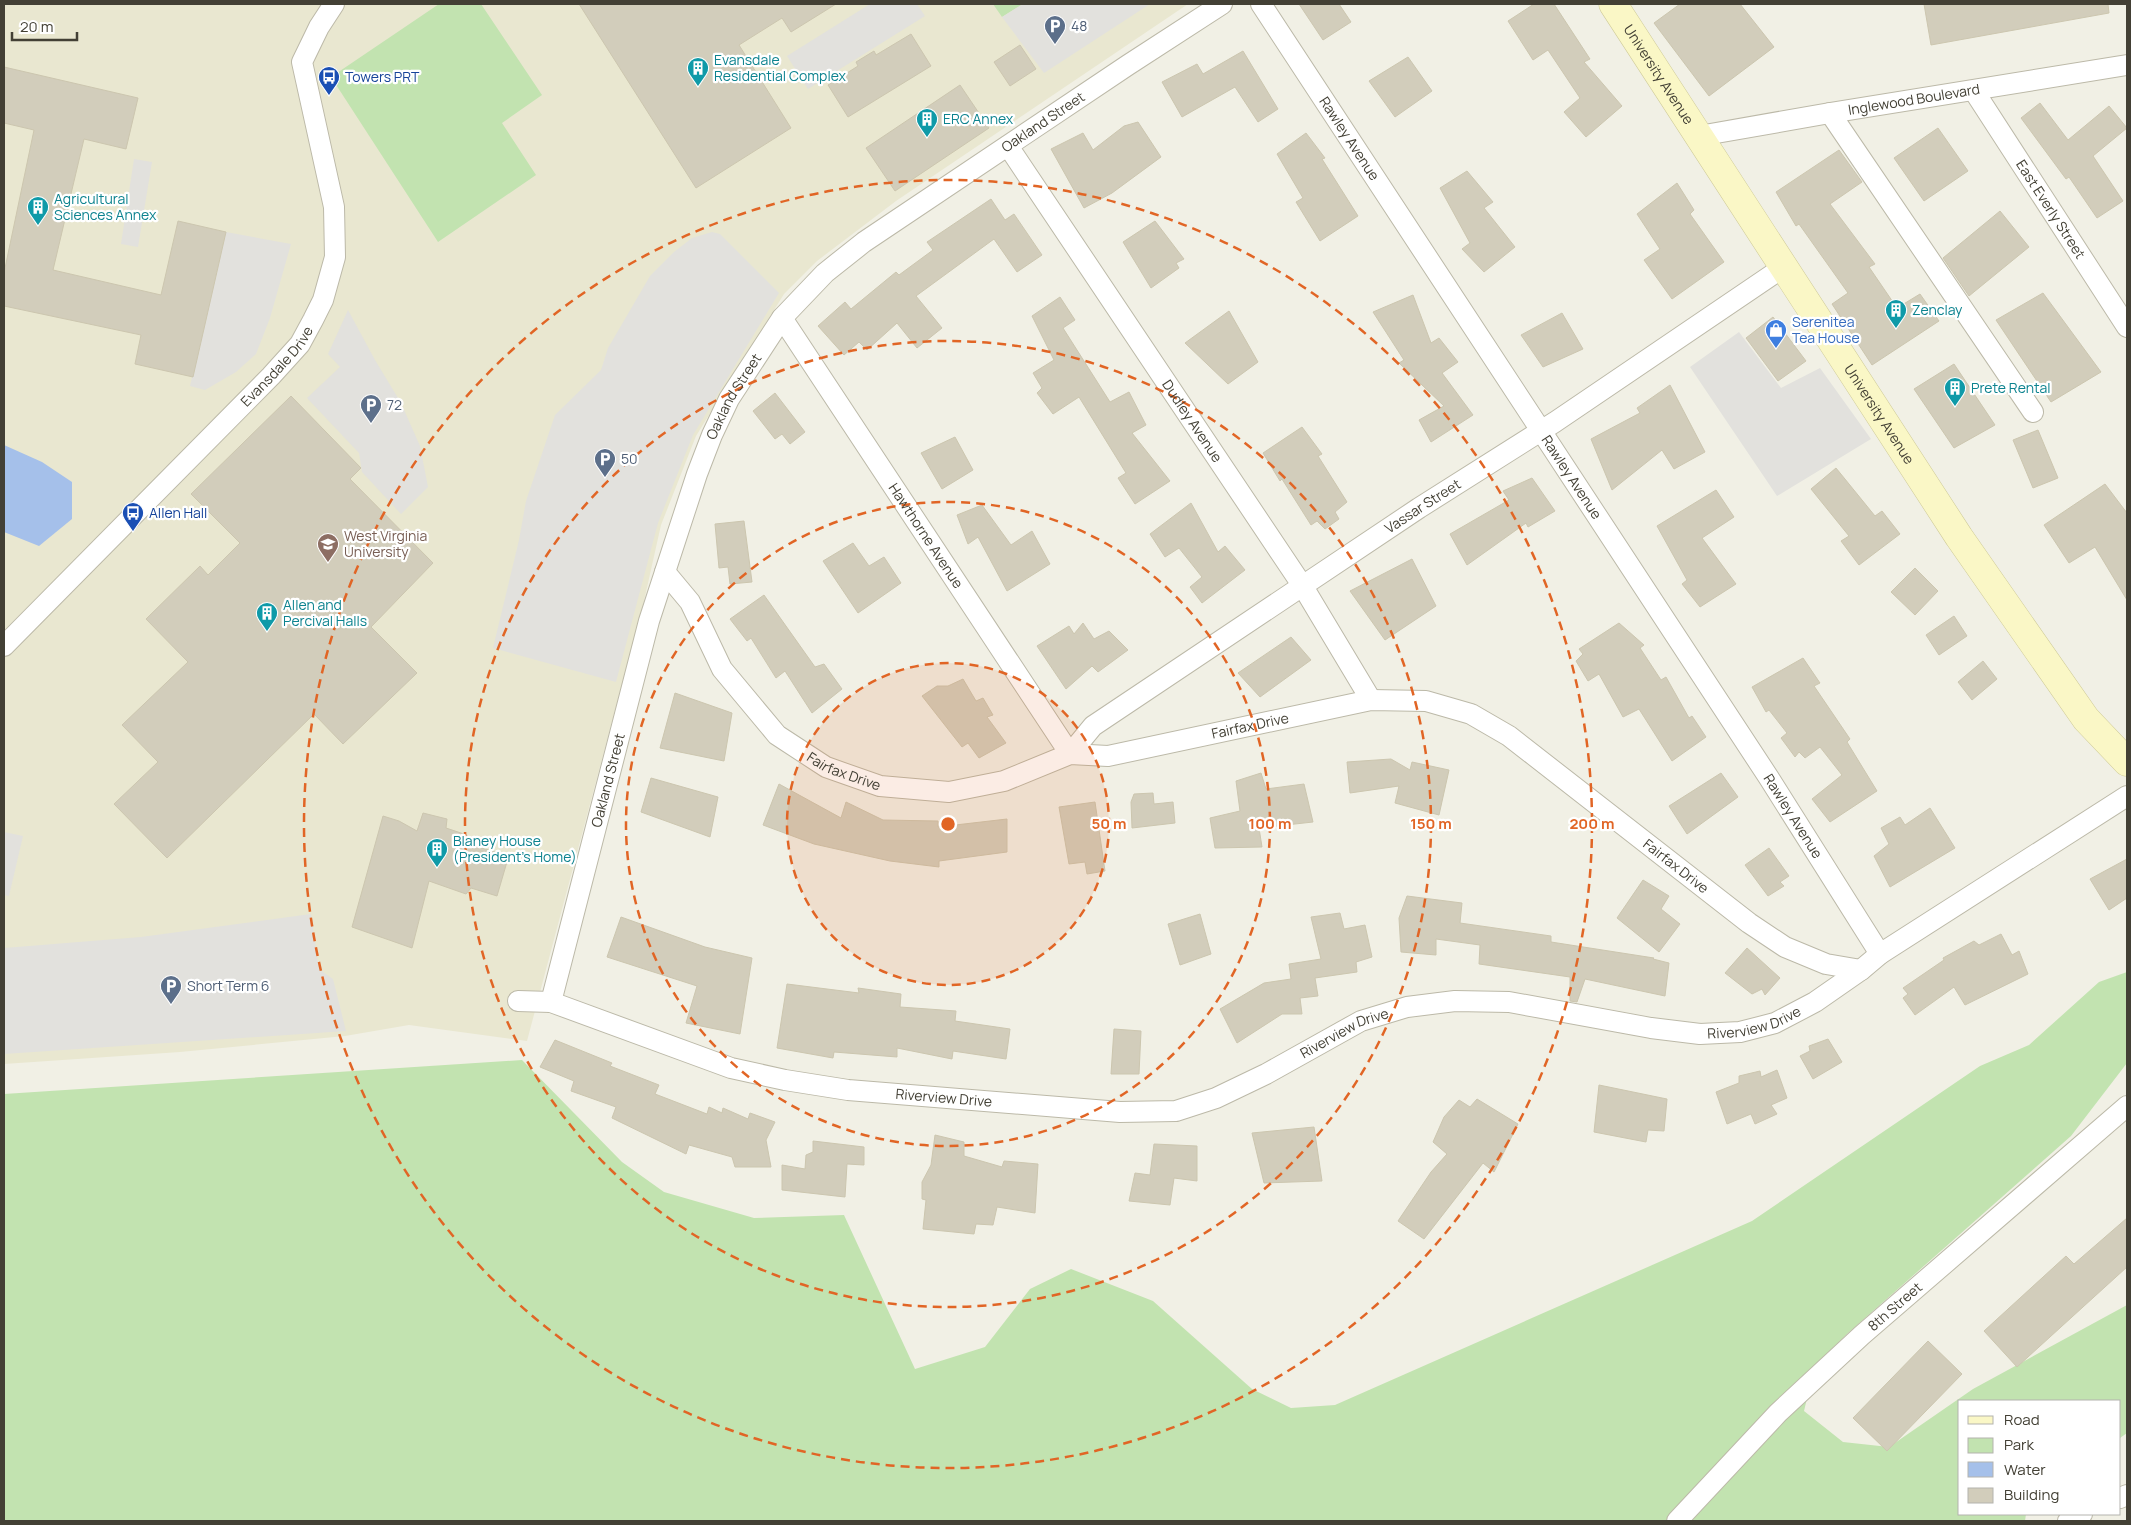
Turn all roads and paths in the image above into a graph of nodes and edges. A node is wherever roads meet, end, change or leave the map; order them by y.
1 (334, 4) edge
2 (1222, 4) edge
3 (1261, 4) edge
4 (1613, 4) edge
5 (2127, 65) edge
6 (1974, 91) junction
7 (1830, 113) junction
8 (1699, 136) junction
9 (1008, 146) junction
10 (1782, 268) junction
11 (782, 318) junction
12 (2127, 327) edge
13 (2032, 412) dead end
14 (1541, 431) junction
15 (664, 572) junction
16 (1302, 586) junction
17 (4, 646) edge
18 (1371, 700) junction
19 (1070, 754) junction
20 (2125, 761) edge
21 (2127, 796) edge
22 (1880, 954) junction
23 (1861, 970) junction
24 (518, 1001) dead end
25 (551, 1002) junction
26 (2127, 1106) edge
27 (2080, 1515) edge
28 (1677, 1521) edge
29 (2068, 1521) edge

1 - 17 street, Evansdale Drive
2 - 9 street, Oakland Street
3 - 14 street, Rawley Avenue
4 - 8 street, University Avenue
5 - 6 street, Inglewood Boulevard
6 - 7 street, Inglewood Boulevard
6 - 12 street, East Everly Street
7 - 8 street, Inglewood Boulevard
7 - 13 street
8 - 10 street, University Avenue
9 - 11 street, Oakland Street
9 - 16 street, Dudley Avenue
10 - 14 street, Vassar Street
10 - 20 street, University Avenue
11 - 15 street, Oakland Street
11 - 19 street, Hawthorne Avenue
14 - 16 street, Vassar Street
14 - 22 street, Rawley Avenue
15 - 19 street, Fairfax Drive
15 - 25 street, Oakland Street
16 - 18 street, Dudley Avenue
16 - 19 street, Vassar Street
18 - 19 street, Fairfax Drive
18 - 23 street, Fairfax Drive
21 - 22 street, Riverview Drive
22 - 23 street, Riverview Drive
23 - 25 street, Riverview Drive
24 - 25 street, Riverview Drive
26 - 28 street, 8th Street
27 - 29 street

